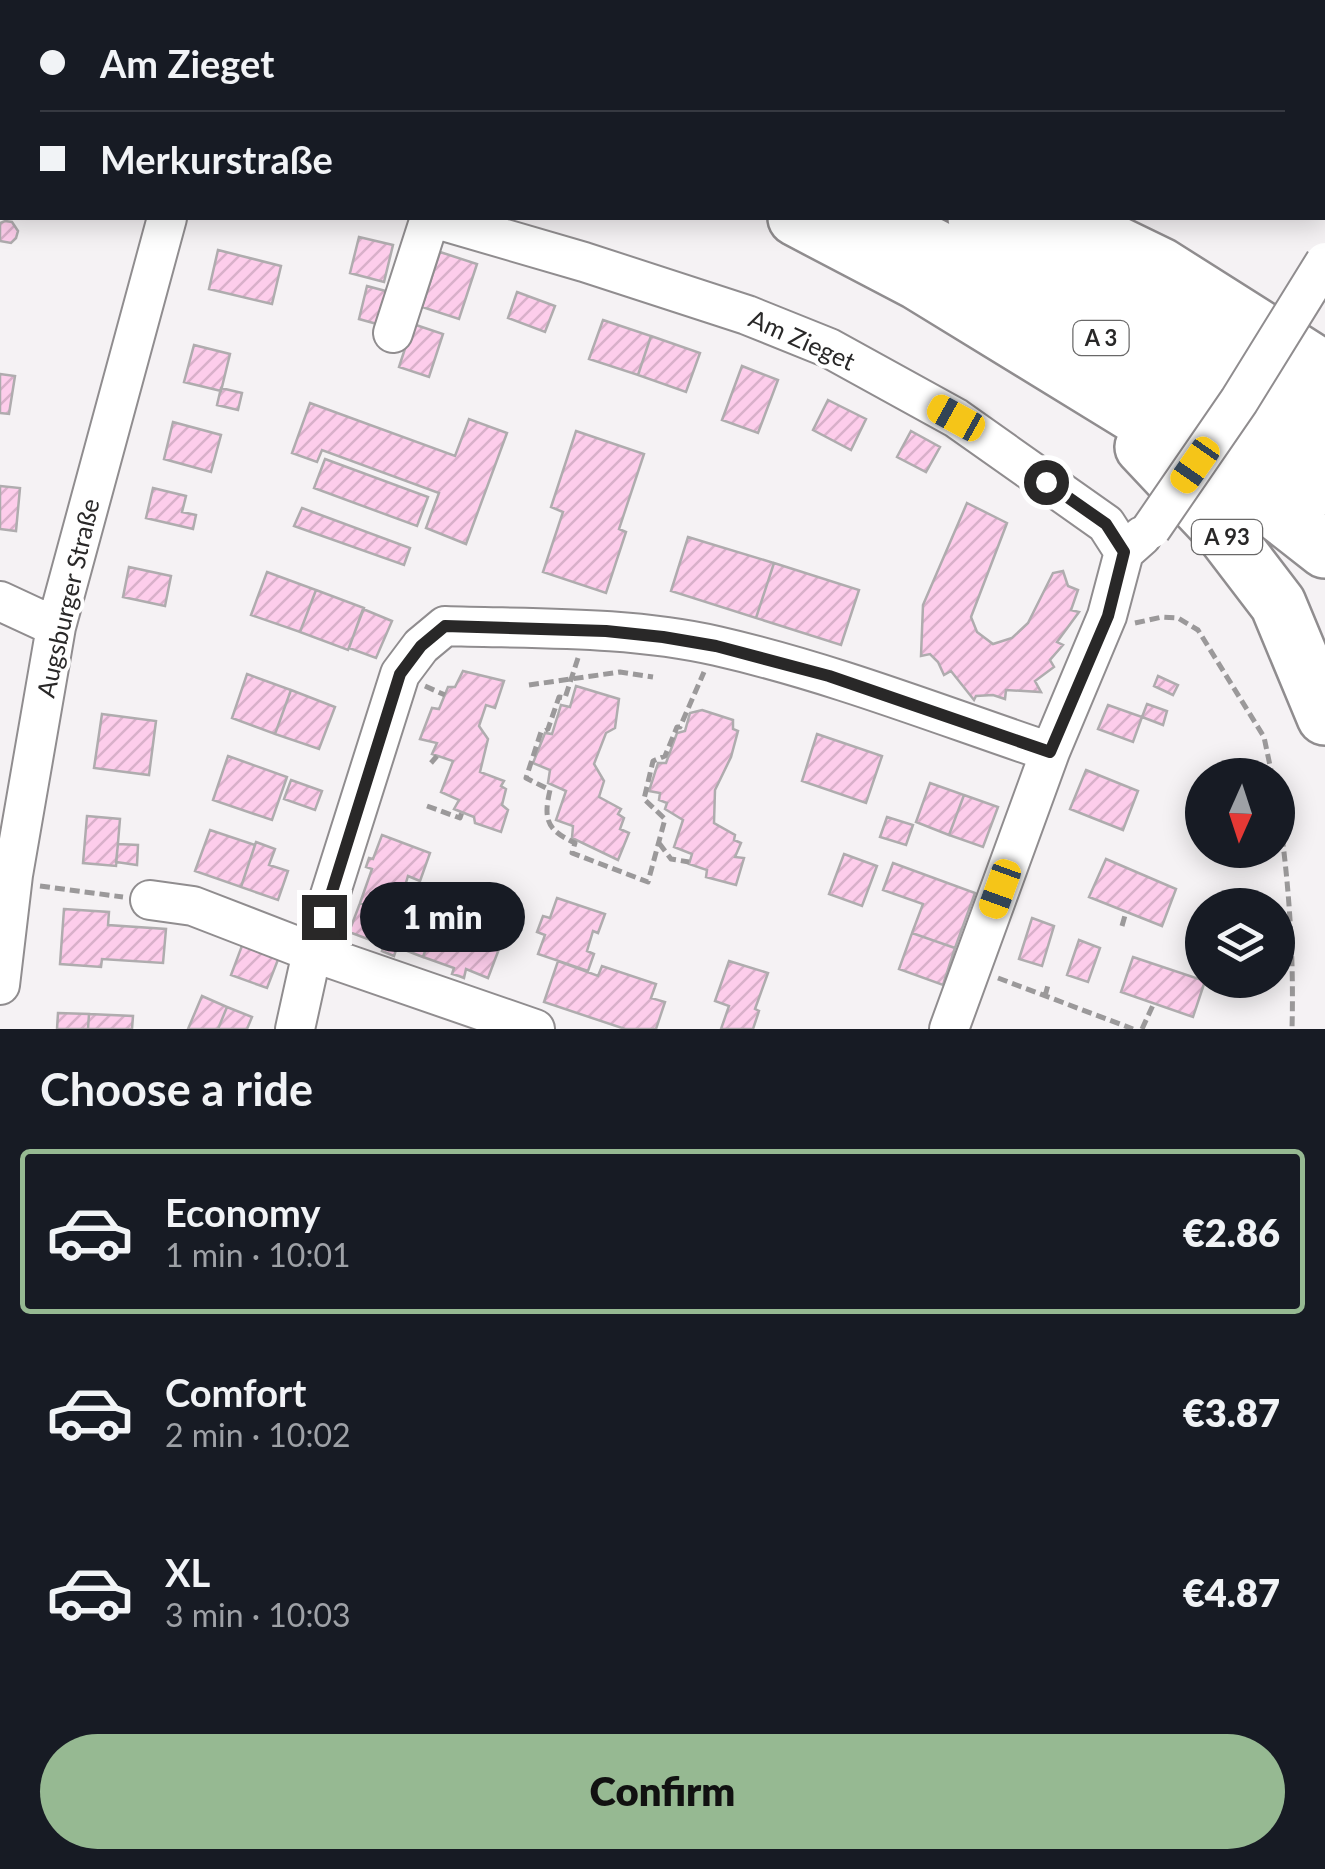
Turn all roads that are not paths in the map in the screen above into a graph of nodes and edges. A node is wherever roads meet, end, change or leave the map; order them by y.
1 (166, 220) edge
2 (430, 220) edge
3 (438, 220) edge
4 (800, 220) edge
5 (866, 220) edge
6 (980, 220) edge
7 (1066, 220) edge
8 (1096, 220) edge
9 (1325, 262) edge
10 (1325, 322) edge
11 (393, 333) dead end
12 (1325, 370) edge
13 (1086, 386) junction
14 (1325, 425) edge
15 (1325, 488) edge
16 (1137, 540) junction
17 (1325, 550) edge
18 (0, 601) edge
19 (0, 626) edge
20 (56, 627) junction
21 (1325, 718) edge
22 (1050, 752) junction
23 (150, 900) road end
24 (312, 952) junction
25 (0, 985) edge
26 (295, 1029) edge
27 (535, 1029) edge
28 (950, 1029) edge

1 - 20 street, Augsburger Straße
2 - 11 street
3 - 16 street, Am Zieget
4 - 13 highway
5 - 15 highway, A 3
6 - 14 highway, A 3
7 - 12 highway
8 - 10 highway
9 - 16 street, bridge
13 - 17 highway
13 - 21 highway, A 93
16 - 22 street
18 - 20 street
19 - 20 street
20 - 25 street, Augsburger Straße
22 - 24 street
22 - 28 street
23 - 24 street
24 - 26 street
24 - 27 street

